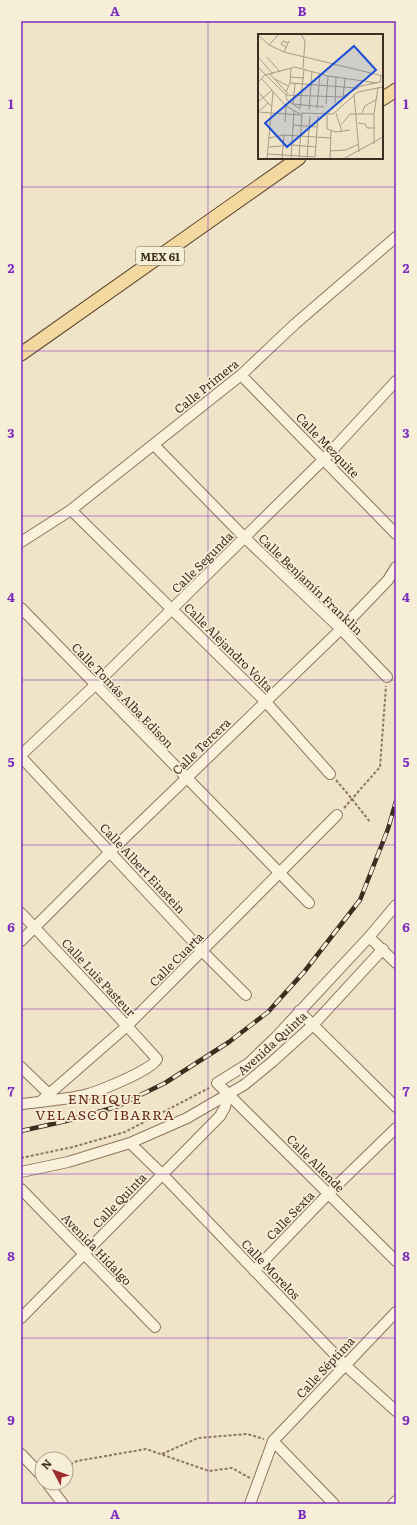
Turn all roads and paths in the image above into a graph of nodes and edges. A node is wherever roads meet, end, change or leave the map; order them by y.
1 (396, 90) edge
2 (383, 99) edge
3 (298, 159) edge
4 (396, 237) edge
5 (21, 354) edge
6 (241, 375) junction
7 (396, 381) edge
8 (154, 445) junction
9 (324, 459) junction
10 (71, 510) junction
11 (396, 534) edge
12 (245, 538) junction
13 (22, 540) edge
14 (396, 567) edge
15 (21, 608) edge
16 (173, 609) junction
17 (341, 629) junction
18 (387, 677) joint
19 (95, 685) junction
20 (265, 701) junction
21 (21, 756) edge
22 (330, 774) joint
23 (186, 778) junction
24 (352, 799) junction
25 (337, 815) joint
26 (370, 822) dead end
27 (110, 852) junction
28 (279, 873) junction
29 (309, 903) dead end
30 (396, 905) edge
31 (21, 913) edge
32 (35, 928) junction
33 (369, 937) junction
34 (21, 941) edge
35 (383, 949) junction
36 (202, 951) junction
37 (396, 963) edge
38 (246, 995) dead end
39 (299, 1011) junction
40 (312, 1025) junction
41 (127, 1026) junction
42 (21, 1067) edge
43 (218, 1083) junction
44 (49, 1094) junction
45 (228, 1094) junction
46 (41, 1101) junction
47 (21, 1104) edge
48 (396, 1107) edge
49 (396, 1128) edge
50 (130, 1143) junction
51 (21, 1158) edge
52 (21, 1172) edge
53 (162, 1174) junction
54 (21, 1189) edge
55 (328, 1194) junction
56 (84, 1254) junction
57 (396, 1261) edge
58 (254, 1271) junction
59 (396, 1312) edge
60 (21, 1318) edge
61 (155, 1327) dead end
62 (345, 1365) junction
63 (396, 1410) edge
64 (273, 1441) junction
65 (21, 1454) edge
66 (161, 1455) junction
67 (74, 1463) edge
68 (34, 1468) edge
69 (259, 1482) junction
70 (53, 1491) edge
71 (396, 1501) edge
72 (63, 1504) edge
73 (250, 1504) edge
74 (334, 1504) edge
75 (393, 1504) edge

1 - 2 main road
3 - 5 main road, MEX 61
4 - 6 street, Calle Primera
6 - 8 street, Calle Primera
6 - 9 street, Calle Mezquite
7 - 9 street, Calle Segunda
8 - 10 street, Calle Primera
8 - 12 street, Calle Benjamín Franklin
9 - 11 street, Calle Mezquite
9 - 12 street, Calle Segunda
10 - 13 street, Calle Primera
10 - 16 street, Calle Alejandro Volta
12 - 16 street, Calle Segunda
12 - 17 street, Calle Benjamín Franklin
14 - 17 street, Calle Tercera
15 - 19 street, Calle Tomás Alba Edison
16 - 19 street, Calle Segunda
16 - 20 street, Calle Alejandro Volta
17 - 18 street, Calle Benjamín Franklin
17 - 20 street, Calle Tercera
18 - 24 path
19 - 21 street, Calle Segunda
19 - 23 street, Calle Tomás Alba Edison
20 - 22 street, Calle Alejandro Volta
20 - 23 street, Calle Tercera
21 - 27 street, Calle Albert Einstein
22 - 24 path
23 - 27 street, Calle Tercera
23 - 28 street, Calle Tomás Alba Edison
24 - 25 path
24 - 26 path
25 - 28 street, Calle Cuarta
27 - 32 street, Calle Tercera
27 - 36 street, Calle Albert Einstein
28 - 29 street, Calle Tomás Alba Edison
28 - 36 street, Calle Cuarta
30 - 33 street
31 - 32 street, Calle Luis Pasteur
32 - 34 street, Calle Tercera
32 - 41 street, Calle Luis Pasteur
33 - 35 street
33 - 39 street, Avenida Quinta
35 - 37 street
35 - 40 street, Avenida Quinta
36 - 38 street, Calle Albert Einstein
36 - 41 street, Calle Cuarta
39 - 40 street
39 - 43 street, Avenida Quinta
40 - 45 street, Avenida Quinta
40 - 48 street
41 - 44 street, Calle Cuarta
41 - 46 street, Calle Luis Pasteur
42 - 44 street
43 - 45 street, Calle Allende
43 - 51 path
44 - 46 street, Calle Cuarta
45 - 50 street, Avenida Quinta
45 - 53 street, Calle Quinta
45 - 55 street, Calle Allende
46 - 47 street
49 - 55 street, Calle Sexta
50 - 52 street, Avenida Quinta
50 - 53 street, Calle Morelos
53 - 56 street, Calle Quinta
53 - 58 street, Calle Morelos
54 - 56 street, Avenida Hidalgo
55 - 57 street, Calle Allende
55 - 58 street, Calle Sexta
56 - 60 street, Calle Quinta
56 - 61 street, Avenida Hidalgo
58 - 62 street, Calle Morelos
59 - 62 street, Calle Séptima
62 - 63 street, Calle Morelos
62 - 64 street, Calle Séptima
64 - 66 path
64 - 69 street
64 - 74 street
65 - 68 street
66 - 67 path
66 - 69 path
69 - 73 street
70 - 72 street
71 - 75 street

